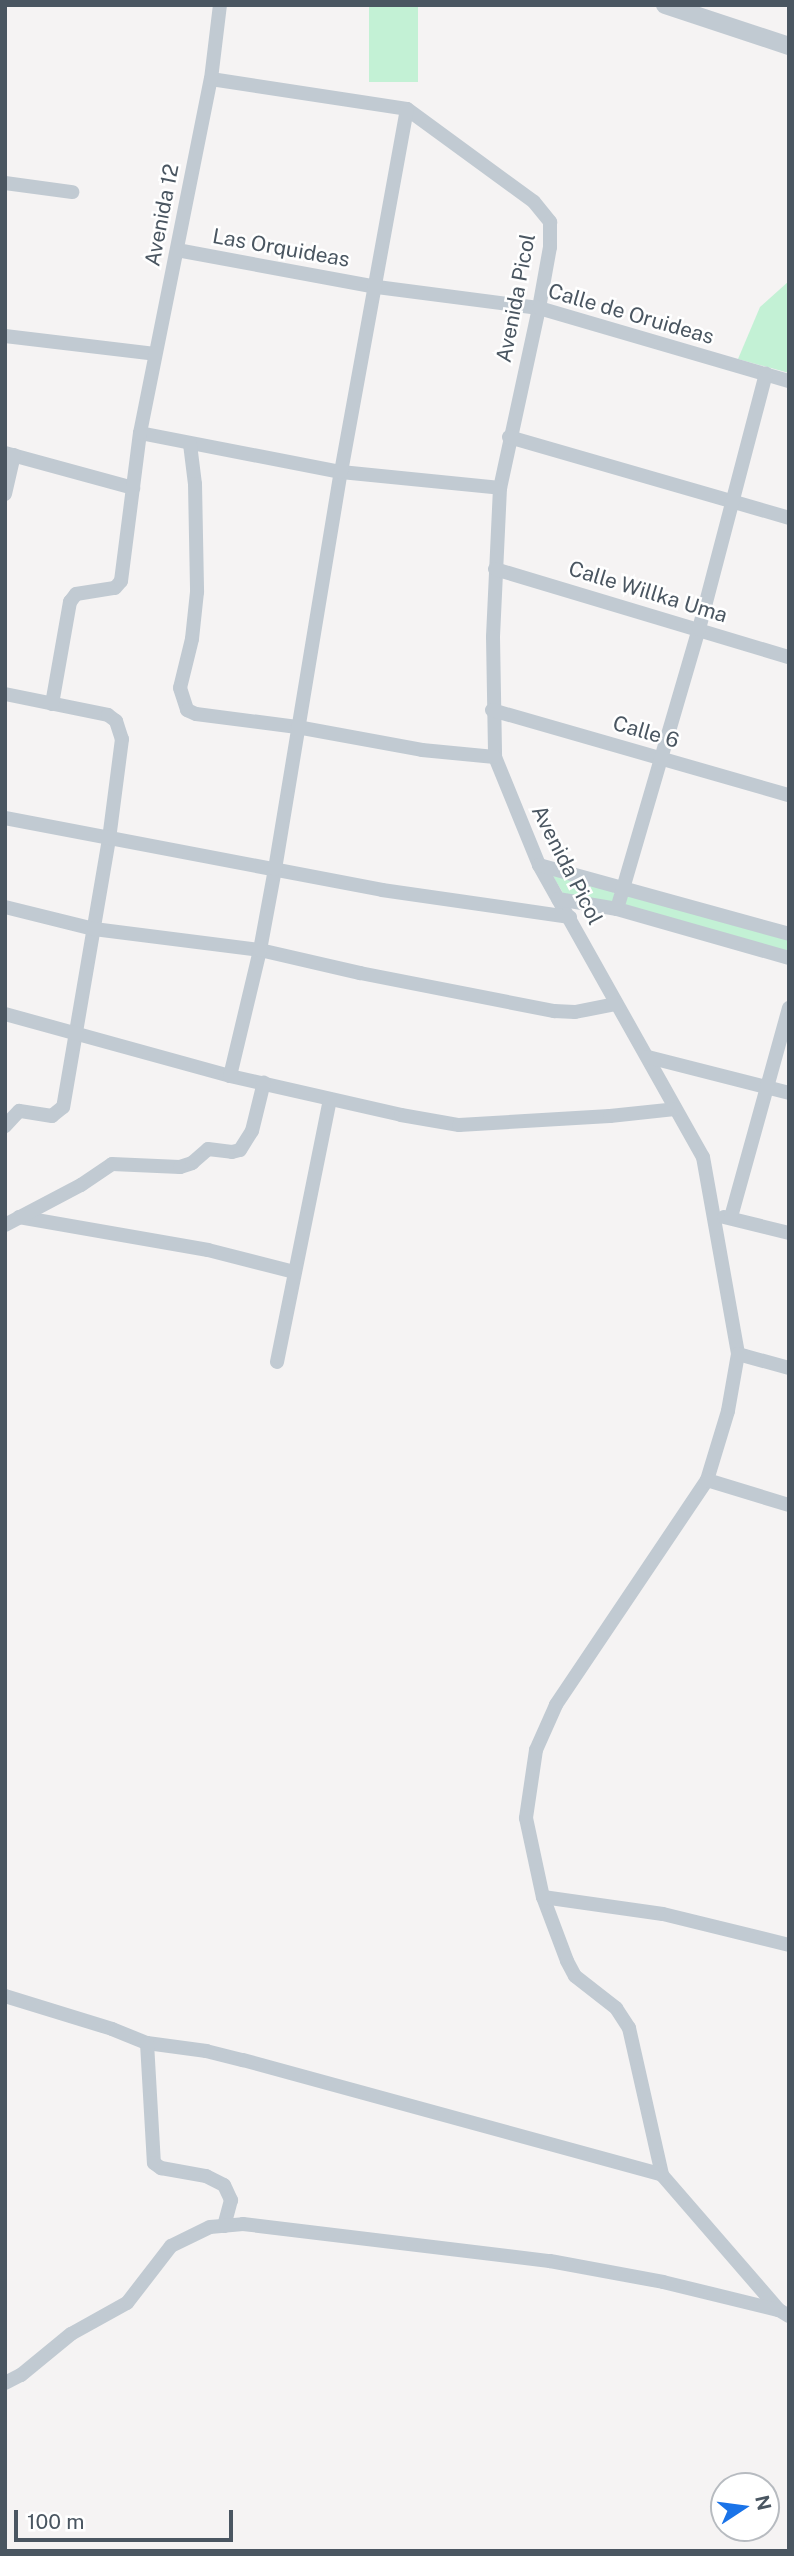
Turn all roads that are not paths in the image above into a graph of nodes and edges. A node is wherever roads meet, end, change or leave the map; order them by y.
1 (220, 5) edge
2 (670, 6) edge
3 (789, 46) edge
4 (211, 79) junction
5 (407, 109) junction
6 (5, 183) edge
7 (72, 192) dead end
8 (177, 250) junction
9 (377, 287) junction
10 (539, 308) junction
11 (5, 336) edge
12 (155, 354) junction
13 (766, 374) junction
14 (789, 381) edge
15 (141, 433) junction
16 (509, 437) junction
17 (190, 444) junction
18 (10, 454) edge
19 (341, 472) junction
20 (134, 488) junction
21 (500, 488) junction
22 (5, 494) edge
23 (731, 502) junction
24 (789, 518) edge
25 (495, 569) junction
26 (699, 629) junction
27 (789, 657) edge
28 (5, 694) edge
29 (52, 704) junction
30 (492, 710) junction
31 (297, 727) junction
32 (495, 757) junction
33 (662, 759) junction
34 (789, 795) edge
35 (5, 818) edge
36 (109, 839) junction
37 (539, 865) junction
38 (275, 869) junction
39 (621, 888) junction
40 (558, 899) junction
41 (5, 907) edge
42 (617, 909) junction
43 (570, 917) junction
44 (94, 929) junction
45 (789, 934) edge
46 (260, 950) junction
47 (789, 958) edge
48 (616, 1004) junction
49 (789, 1008) edge
50 (5, 1014) edge
51 (75, 1034) junction
52 (648, 1057) junction
53 (230, 1076) junction
54 (264, 1082) junction
55 (766, 1086) junction
56 (789, 1093) edge
57 (330, 1099) junction
58 (675, 1109) junction
59 (5, 1126) edge
60 (19, 1217) junction
61 (731, 1217) junction
62 (712, 1218) junction
63 (5, 1225) edge
64 (789, 1233) edge
65 (294, 1272) junction
66 (738, 1354) junction
67 (277, 1362) dead end
68 (789, 1368) edge
69 (707, 1480) junction
70 (789, 1505) edge
71 (543, 1898) junction
72 (789, 1945) edge
73 (5, 1996) edge
74 (147, 2043) junction
75 (662, 2175) junction
76 (224, 2226) junction
77 (784, 2313) edge
78 (5, 2383) edge

1 - 4 street, Avenida 12
2 - 3 street
4 - 5 street
4 - 8 street, Avenida 12
5 - 9 street
5 - 10 street, Avenida Picol
6 - 7 street
8 - 9 street, Las Orquideas
8 - 12 street, Avenida 12
9 - 10 street, Calle de Oruideas
9 - 19 street
10 - 13 street, Calle de Oruideas
10 - 16 street, Avenida Picol
11 - 12 street
12 - 15 street, Avenida 12
13 - 14 street, Calle de Oruideas
13 - 23 street
15 - 17 street
15 - 20 street, Avenida 12
16 - 21 street, Avenida Picol
16 - 23 street
17 - 19 street
17 - 31 street
18 - 20 street
18 - 22 street
19 - 21 street
19 - 31 street
20 - 29 street
21 - 25 street, Avenida Picol
23 - 24 street
23 - 26 street
25 - 26 street, Calle Willka Uma
25 - 30 street, Avenida Picol
26 - 27 street, Calle Willka Uma
26 - 33 street
28 - 29 street
29 - 36 street
30 - 32 street, Avenida Picol
30 - 33 street, Calle 6
31 - 32 street
31 - 38 street
32 - 37 street, Avenida Picol
33 - 34 street, Calle 6
33 - 39 street
35 - 36 street
36 - 38 street
36 - 44 street
37 - 39 street
37 - 40 street, Avenida Picol
38 - 43 street
38 - 46 street
39 - 42 street
39 - 45 street
40 - 42 street
40 - 43 street, Avenida Picol
41 - 44 street
42 - 47 street
43 - 48 street, Avenida Picol
44 - 46 street
44 - 51 street
46 - 48 street
46 - 53 street
48 - 52 street, Avenida Picol
49 - 55 street
50 - 51 street
51 - 53 street
51 - 59 street
52 - 55 street
52 - 58 street, Avenida Picol
53 - 54 street
54 - 57 street
54 - 60 street
55 - 56 street
55 - 61 street
57 - 58 street
57 - 65 street
58 - 62 street, Avenida Picol
60 - 63 street
60 - 65 street
61 - 62 street
61 - 64 street
62 - 66 street, Avenida Picol
65 - 67 street
66 - 68 street
66 - 69 street, Avenida Picol
69 - 70 street
69 - 71 street, Avenida Picol
71 - 72 street
71 - 75 street, Avenida Picol
73 - 74 street
74 - 75 street
74 - 76 street
75 - 77 street
76 - 77 street
76 - 78 street

